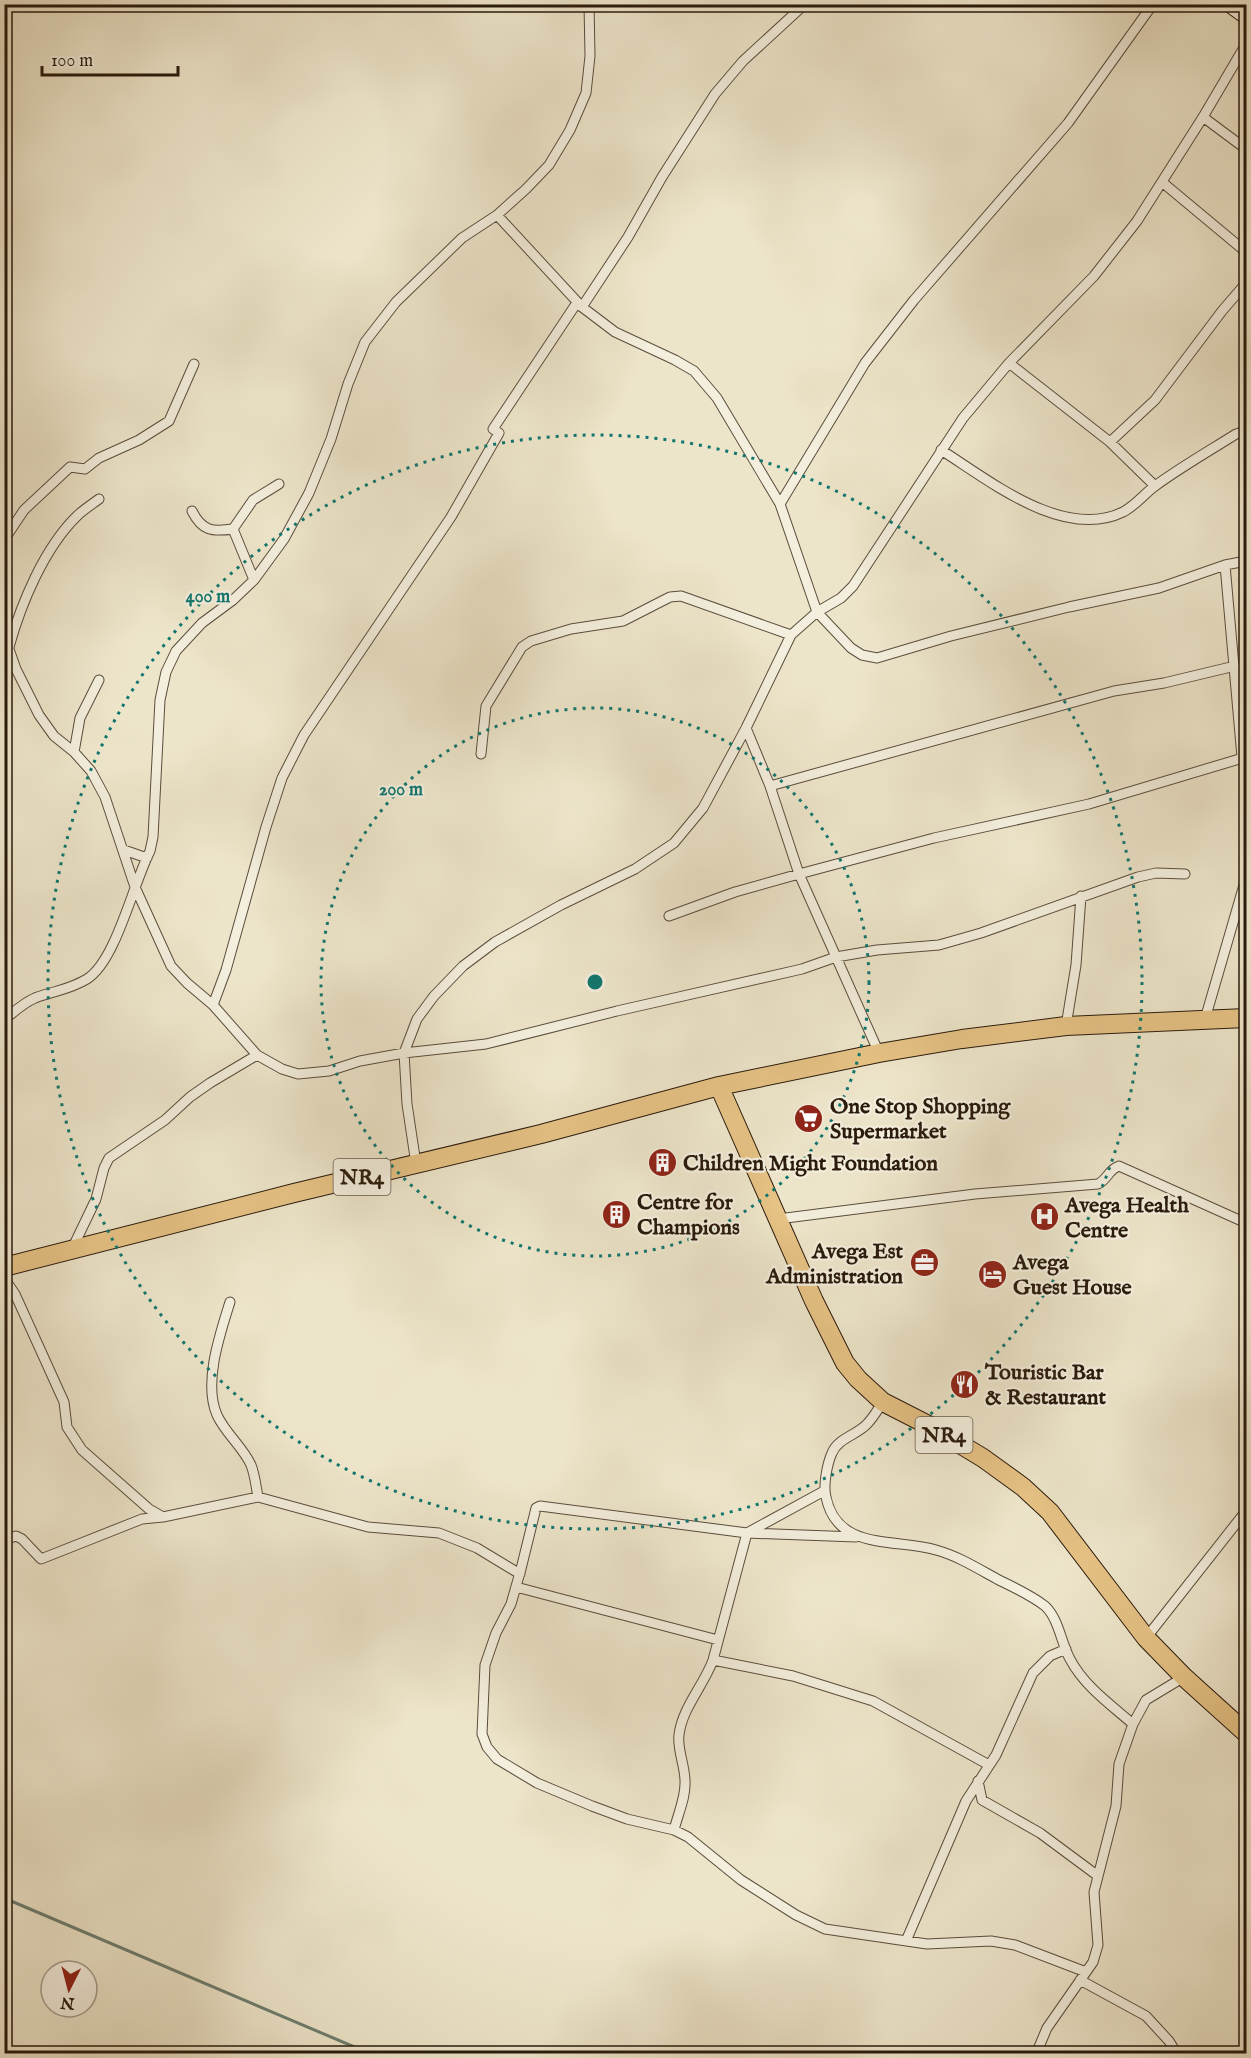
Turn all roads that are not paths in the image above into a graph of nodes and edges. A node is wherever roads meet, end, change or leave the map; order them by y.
1 (590, 4) edge
2 (805, 4) edge
3 (1153, 4) edge
4 (1228, 4) edge
5 (1246, 17) edge
6 (1246, 44) edge
7 (1203, 117) junction
8 (1246, 149) edge
9 (1162, 182) junction
10 (497, 215) junction
11 (1246, 252) edge
12 (1246, 283) edge
13 (582, 308) junction
14 (1009, 363) junction
15 (194, 364) dead end
16 (1246, 431) edge
17 (1110, 442) junction
18 (941, 450) junction
19 (279, 484) dead end
20 (1155, 486) junction
21 (99, 499) dead end
22 (780, 504) junction
23 (192, 511) dead end
24 (233, 529) junction
25 (4, 540) edge
26 (1246, 561) edge
27 (1225, 565) junction
28 (254, 580) junction
29 (817, 612) junction
30 (791, 634) junction
31 (4, 635) edge
32 (9, 647) junction
33 (1235, 666) junction
34 (99, 680) dead end
35 (746, 728) junction
36 (74, 752) junction
37 (481, 754) dead end
38 (1245, 760) edge
39 (770, 786) junction
40 (124, 849) junction
41 (147, 858) junction
42 (799, 874) junction
43 (1185, 874) dead end
44 (1246, 878) edge
45 (135, 886) junction
46 (1081, 896) junction
47 (669, 916) dead end
48 (836, 957) junction
49 (213, 1005) junction
50 (1246, 1018) edge
51 (1205, 1019) junction
52 (4, 1020) edge
53 (1066, 1026) junction
54 (404, 1053) junction
55 (879, 1053) junction
56 (257, 1055) junction
57 (719, 1086) junction
58 (416, 1164) junction
59 (777, 1219) junction
60 (1246, 1223) edge
61 (71, 1251) junction
62 (4, 1268) edge
63 (4, 1278) edge
64 (230, 1302) dead end
65 (883, 1402) junction
66 (824, 1491) junction
67 (258, 1497) junction
68 (1246, 1511) edge
69 (163, 1517) junction
70 (747, 1533) junction
71 (862, 1537) junction
72 (4, 1540) edge
73 (520, 1574) junction
74 (516, 1587) junction
75 (1146, 1638) junction
76 (718, 1640) junction
77 (1066, 1649) junction
78 (713, 1660) junction
79 (1184, 1677) junction
80 (1133, 1724) junction
81 (1246, 1733) edge
82 (989, 1765) junction
83 (978, 1781) junction
84 (674, 1830) junction
85 (1098, 1876) junction
86 (906, 1941) junction
87 (1083, 1976) junction
88 (1036, 2054) edge
89 (1177, 2054) edge

1 - 10 street
2 - 13 street
3 - 22 street
4 - 5 street
6 - 7 street
7 - 8 street
7 - 9 street
9 - 11 street
9 - 14 street
10 - 13 street
10 - 28 street
12 - 17 street
13 - 22 street
13 - 49 street
14 - 17 street
14 - 18 street
15 - 25 street
16 - 20 street
17 - 20 street
18 - 20 street
18 - 29 street
19 - 24 street
21 - 32 street
22 - 29 street
23 - 24 street
24 - 28 street
26 - 27 street
27 - 29 street
27 - 33 street
28 - 41 street
29 - 30 street
30 - 35 street
30 - 37 street
31 - 32 street
32 - 36 street
33 - 38 street
33 - 39 street
34 - 36 street
35 - 39 street
35 - 54 street
36 - 40 street
38 - 42 street
39 - 42 street
40 - 41 street
40 - 45 street
41 - 45 street
42 - 47 street
42 - 48 street
43 - 46 street
44 - 51 street
45 - 49 street
45 - 52 street
46 - 48 street
46 - 53 street
48 - 54 street
48 - 55 street
49 - 56 street
50 - 51 highway, NR4
51 - 53 highway, NR4
53 - 55 highway, NR4
54 - 56 street
54 - 58 street
55 - 57 highway, NR4
56 - 61 street
57 - 58 highway, NR4
57 - 59 highway, NR4
58 - 61 highway, NR4
59 - 60 street
59 - 65 highway, NR4
61 - 62 highway, NR4
63 - 69 street
64 - 67 street
65 - 66 street
65 - 75 highway, NR4
66 - 70 street
66 - 71 street
67 - 69 street
67 - 73 street
68 - 75 street
69 - 72 street
70 - 71 street
70 - 73 street
70 - 76 street
71 - 77 street
73 - 74 street
74 - 76 street
74 - 84 street
75 - 79 highway, NR4
76 - 78 street
77 - 80 street
77 - 82 street
78 - 82 street
78 - 84 street
79 - 80 street
79 - 81 highway, NR4
80 - 85 street
82 - 83 street
83 - 85 street
83 - 86 street
84 - 86 street
85 - 87 street
86 - 87 street
87 - 88 street
87 - 89 street

